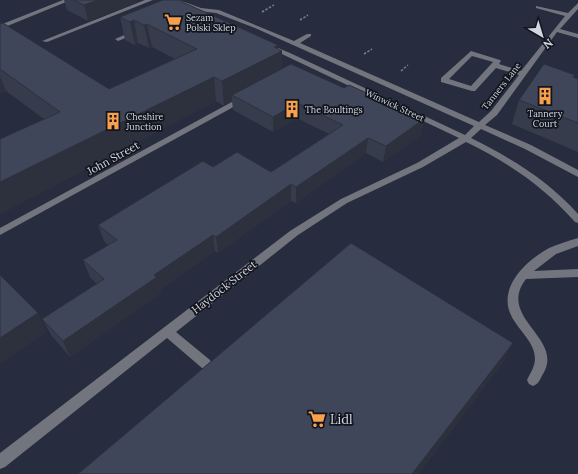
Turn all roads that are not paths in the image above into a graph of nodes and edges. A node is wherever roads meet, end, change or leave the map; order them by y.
1 (68, 0) edge
2 (150, 0) edge
3 (177, 0) edge
4 (546, 0) edge
5 (578, 5) edge
6 (196, 9) junction
7 (182, 12) edge
8 (569, 15) junction
9 (204, 17) edge
10 (0, 27) edge
11 (140, 30) edge
12 (556, 30) junction
13 (308, 35) dead end
14 (578, 36) edge
15 (118, 40) dead end
16 (45, 41) dead end
17 (262, 43) edge
18 (294, 44) junction
19 (322, 57) junction
20 (494, 65) junction
21 (305, 66) junction
22 (522, 74) junction
23 (253, 95) edge
24 (480, 126) junction
25 (466, 138) junction
26 (578, 174) edge
27 (578, 220) edge
28 (0, 232) edge
29 (578, 242) edge
30 (578, 273) edge
31 (522, 275) junction
32 (167, 331) junction
33 (206, 364) edge
34 (533, 380) dead end
35 (1, 459) edge

1 - 10 street
2 - 16 street
3 - 6 street, Winwick Street
4 - 8 street
5 - 8 street, Tanners Lane
6 - 7 street
6 - 9 street
6 - 18 street, Winwick Street
8 - 12 street, Tanners Lane
11 - 15 street
12 - 14 street
12 - 22 street, Tanners Lane
13 - 18 street
17 - 21 street, Winwick Street
18 - 19 street, Winwick Street
19 - 21 street
19 - 24 street, Winwick Street
20 - 20 street
20 - 22 street
21 - 25 street, Winwick Street
22 - 24 street, Tanners Lane
23 - 28 street, John Street
24 - 25 street, Tanners Lane
24 - 26 street, Winwick Street
25 - 27 street, Winwick Street
25 - 32 street, Haydock Street
29 - 31 street
30 - 31 street
31 - 34 street
32 - 33 street
32 - 35 street, Haydock Street

